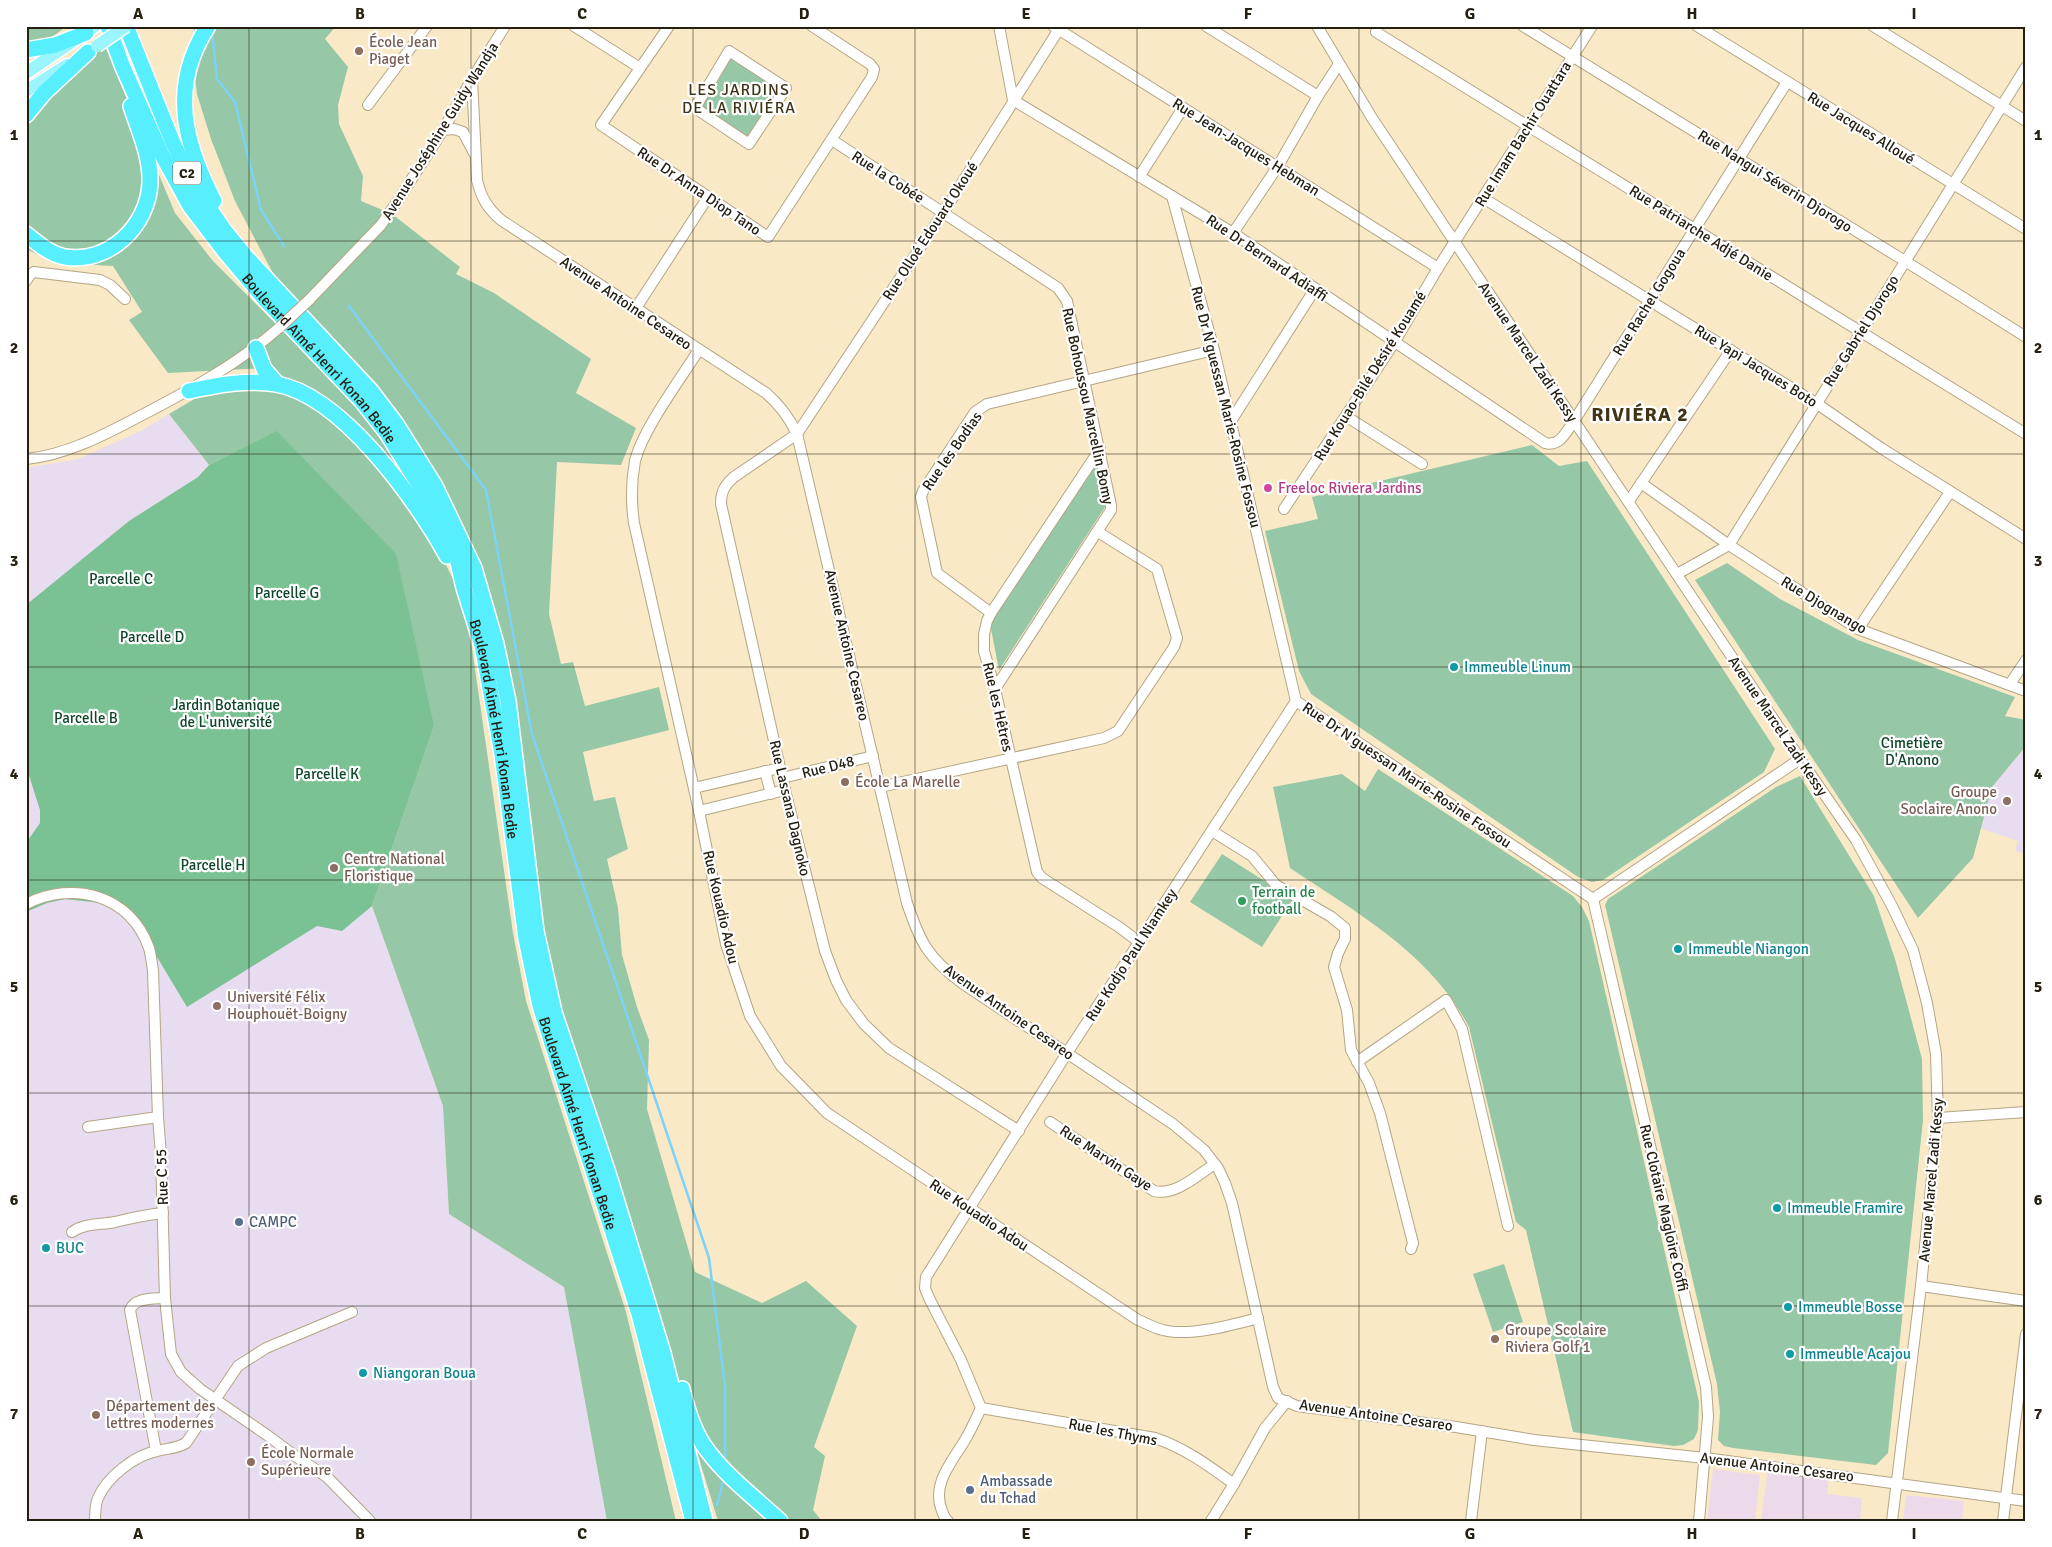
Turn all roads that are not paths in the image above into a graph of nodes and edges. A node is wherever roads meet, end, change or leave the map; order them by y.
1 (108, 26) edge
2 (126, 26) edge
3 (208, 26) edge
4 (427, 26) edge
5 (505, 26) edge
6 (574, 26) edge
7 (669, 26) edge
8 (812, 26) edge
9 (999, 26) edge
10 (1206, 26) edge
11 (1317, 26) edge
12 (1523, 26) edge
13 (1592, 26) edge
14 (1697, 26) edge
15 (1872, 26) edge
16 (1057, 27) edge
17 (90, 30) edge
18 (1376, 32) dead end
19 (92, 49) junction
20 (26, 50) edge
21 (1572, 57) junction
22 (1339, 64) junction
23 (122, 65) junction
24 (2026, 67) edge
25 (640, 68) junction
26 (26, 73) edge
27 (472, 79) junction
28 (1787, 82) junction
29 (26, 91) edge
30 (1318, 96) junction
31 (1013, 100) junction
32 (775, 104) joint
33 (368, 105) dead end
34 (2002, 106) junction
35 (1183, 108) junction
36 (26, 115) edge
37 (2026, 121) edge
38 (1528, 126) junction
39 (444, 130) junction
40 (832, 140) junction
41 (1739, 158) junction
42 (477, 160) junction
43 (1278, 166) junction
44 (1139, 177) junction
45 (1953, 184) junction
46 (1172, 196) junction
47 (708, 197) junction
48 (1483, 198) junction
49 (943, 213) junction
50 (1695, 229) junction
51 (2026, 229) edge
52 (26, 234) edge
53 (1233, 234) junction
54 (1455, 243) junction
55 (1906, 261) junction
56 (1438, 268) junction
57 (260, 271) junction
58 (26, 281) edge
59 (1316, 289) junction
60 (125, 299) dead end
61 (1650, 300) junction
62 (636, 308) junction
63 (1861, 332) junction
64 (2026, 337) edge
65 (1394, 343) junction
66 (256, 348) junction
67 (1214, 350) junction
68 (1731, 350) junction
69 (698, 351) junction
70 (1084, 380) junction
71 (277, 384) junction
72 (189, 391) junction
73 (1816, 403) junction
74 (1347, 417) junction
75 (1231, 421) junction
76 (1574, 421) junction
77 (2025, 431) edge
78 (797, 434) junction
79 (1100, 449) junction
80 (26, 459) edge
81 (1422, 464) dead end
82 (1641, 484) junction
83 (1950, 492) junction
84 (1629, 501) junction
85 (1284, 508) dead end
86 (1098, 532) junction
87 (2026, 539) edge
88 (1729, 545) junction
89 (1677, 574) junction
90 (464, 588) junction
91 (991, 613) junction
92 (1858, 629) junction
93 (2026, 660) edge
94 (2010, 684) junction
95 (995, 689) junction
96 (2026, 691) edge
97 (1296, 701) junction
98 (873, 756) junction
99 (1010, 758) junction
100 (1800, 759) junction
101 (780, 768) junction
102 (765, 771) junction
103 (782, 778) junction
104 (880, 787) junction
105 (694, 788) junction
106 (785, 790) junction
107 (771, 794) junction
108 (699, 811) junction
109 (1212, 831) junction
110 (1593, 899) junction
111 (26, 904) edge
112 (1140, 942) junction
113 (1067, 1053) junction
114 (1357, 1062) junction
115 (2026, 1112) edge
116 (158, 1117) junction
117 (1938, 1118) junction
118 (1050, 1122) dead end
119 (88, 1127) dead end
120 (1019, 1132) junction
121 (1214, 1164) junction
122 (969, 1209) junction
123 (163, 1213) junction
124 (1508, 1226) dead end
125 (72, 1232) dead end
126 (1411, 1249) dead end
127 (1921, 1286) junction
128 (166, 1298) junction
129 (2026, 1301) edge
130 (352, 1312) dead end
131 (1258, 1318) junction
132 (2026, 1334) edge
133 (663, 1353) junction
134 (216, 1399) junction
135 (1287, 1401) junction
136 (981, 1408) junction
137 (1482, 1431) junction
138 (156, 1451) junction
139 (1705, 1458) junction
140 (1896, 1483) junction
141 (1234, 1484) junction
142 (2006, 1498) junction
143 (2026, 1501) edge
144 (95, 1521) edge
145 (370, 1521) edge
146 (693, 1521) edge
147 (706, 1521) edge
148 (780, 1521) edge
149 (948, 1521) edge
150 (1211, 1521) edge
151 (1471, 1521) edge
152 (1699, 1521) edge
153 (1892, 1521) edge
154 (2003, 1521) edge

1 - 23 highway, Boulevard Aimé Henri Konan Bedie
2 - 19 main road, bridge
2 - 57 highway, Boulevard Aimé Henri Konan Bedie / C2
3 - 57 highway
4 - 33 street
5 - 27 street, Avenue Joséphine Guidy Wandja
6 - 25 street
7 - 25 street, Rue Dr Anna Diop Tano
8 - 40 street, Rue Dr Anna Diop Tano
9 - 31 street
10 - 30 street
11 - 22 street, Avenue Marcel Zadi Kessy
12 - 21 street, Rue Nangui Séverin Djorogo
13 - 21 street, Rue Imam Bachir Ouattara
14 - 28 street, Rue Jacques Alloué
15 - 34 street
16 - 31 street, Rue Olloé Edouard Okoué
16 - 35 street, Rue Jean-Jacques Hebman
17 - 20 highway
17 - 26 main road
18 - 38 street, Rue Patriarche Adjé Danie
19 - 29 main road
19 - 36 highway
21 - 38 street, Rue Imam Bachir Ouattara
21 - 41 street, Rue Nangui Séverin Djorogo
22 - 30 street
22 - 54 street, Avenue Marcel Zadi Kessy
23 - 52 highway
23 - 90 highway, Boulevard Aimé Henri Konan Bedie
24 - 34 street, Rue Gabriel Djorogo
25 - 47 street, Rue Dr Anna Diop Tano
27 - 39 street, Avenue Joséphine Guidy Wandja
27 - 42 street, Avenue Antoine Cesareo
28 - 41 street, Rue Rachel Gogoua
28 - 45 street, Rue Jacques Alloué
30 - 43 street
31 - 44 street, Rue Dr Bernard Adiaffi
31 - 49 street, Rue Olloé Edouard Okoué
32 - 32 street
34 - 37 street
34 - 45 street, Rue Gabriel Djorogo
35 - 43 street, Rue Jean-Jacques Hebman
35 - 44 street
38 - 48 street, Rue Imam Bachir Ouattara
38 - 50 street, Rue Patriarche Adjé Danie
39 - 42 street
39 - 66 street, Avenue Joséphine Guidy Wandja, bridge
40 - 47 street, Rue Dr Anna Diop Tano
40 - 49 street, Rue la Cobée
41 - 50 street, Rue Rachel Gogoua
41 - 55 street, Rue Nangui Séverin Djorogo
42 - 62 street, Avenue Antoine Cesareo
43 - 53 street
43 - 56 street, Rue Jean-Jacques Hebman
44 - 46 street, Rue Dr Bernard Adiaffi
45 - 51 street, Rue Jacques Alloué
45 - 55 street, Rue Gabriel Djorogo
46 - 53 street, Rue Dr Bernard Adiaffi
46 - 67 street, Rue Dr N'guessan Marie-Rosine Fossou
47 - 62 street
48 - 54 street, Rue Imam Bachir Ouattara
48 - 61 street, Rue Yapi Jacques Boto
49 - 70 street, Rue Bohoussou Marcellin Bomy
49 - 78 street, Rue Olloé Edouard Okoué
50 - 61 street, Rue Rachel Gogoua
50 - 63 street, Rue Patriarche Adjé Danie
53 - 59 street, Rue Dr Bernard Adiaffi
54 - 56 street, Rue Kouao-Bilé Désiré Kouamé
54 - 76 street, Avenue Marcel Zadi Kessy
55 - 63 street, Rue Gabriel Djorogo
55 - 64 street, Rue Nangui Séverin Djorogo
56 - 65 street, Rue Kouao-Bilé Désiré Kouamé
57 - 133 highway, Boulevard Aimé Henri Konan Bedie
58 - 60 street
59 - 65 street, Rue Dr Bernard Adiaffi
59 - 75 street
61 - 68 street, Rue Yapi Jacques Boto
61 - 76 street, Rue Rachel Gogoua
62 - 69 street, Avenue Antoine Cesareo
63 - 73 street, Rue Gabriel Djorogo
63 - 77 street, Rue Patriarche Adjé Danie
65 - 74 street, Rue Kouao-Bilé Désiré Kouamé
65 - 76 street, Rue Dr Bernard Adiaffi
66 - 71 highway
66 - 72 street, Avenue Joséphine Guidy Wandja
67 - 70 street, Rue les Bodias
67 - 75 street, Rue Dr N'guessan Marie-Rosine Fossou
68 - 73 street, Rue Yapi Jacques Boto
68 - 82 street
69 - 78 street, Avenue Antoine Cesareo
69 - 105 street, Rue Kouadio Adou
70 - 79 street, Rue Bohoussou Marcellin Bomy
70 - 91 street, Rue les Bodias
71 - 72 highway
71 - 90 highway
72 - 80 street, Avenue Joséphine Guidy Wandja
73 - 83 street, Rue Yapi Jacques Boto
73 - 88 street, Rue Gabriel Djorogo
74 - 81 street
74 - 85 street, Rue Kouao-Bilé Désiré Kouamé
75 - 97 street, Rue Dr N'guessan Marie-Rosine Fossou
76 - 84 street, Avenue Marcel Zadi Kessy
78 - 98 street, Avenue Antoine Cesareo
78 - 101 street, Rue Lassana Dagnoko
79 - 86 street, Rue Bohoussou Marcellin Bomy
79 - 91 street, Rue les Hêtres
82 - 84 street
82 - 88 street, Rue Djognango
83 - 87 street, Rue Yapi Jacques Boto
83 - 92 street
84 - 89 street, Avenue Marcel Zadi Kessy
86 - 95 street, Rue Bohoussou Marcellin Bomy
86 - 99 street
88 - 89 street, Rue Gabriel Djorogo
88 - 92 street, Rue Djognango
89 - 100 street, Avenue Marcel Zadi Kessy
90 - 146 highway, Boulevard Aimé Henri Konan Bedie
91 - 95 street, Rue les Hêtres
92 - 94 street, Rue Djognango
93 - 94 street
94 - 96 street, Rue Djognango
95 - 99 street, Rue les Hêtres
97 - 109 street, Rue Kodjo Paul Niamkey
97 - 110 street, Rue Dr N'guessan Marie-Rosine Fossou
98 - 103 street, Rue D48
98 - 104 street, Avenue Antoine Cesareo
99 - 104 street
99 - 112 street, Rue les Hêtres
100 - 110 street
100 - 117 street, Avenue Marcel Zadi Kessy
101 - 102 street, Rue D48
101 - 103 street, Rue Lassana Dagnoko
102 - 105 street, Rue D48
102 - 107 street
103 - 106 street, Rue Lassana Dagnoko
104 - 113 street, Avenue Antoine Cesareo
105 - 108 street, Rue Kouadio Adou
106 - 107 street, Rue D48
106 - 120 street, Rue Lassana Dagnoko
107 - 108 street, Rue D48
108 - 122 street, Rue Kouadio Adou
109 - 112 street, Rue Kodjo Paul Niamkey
109 - 114 street
110 - 139 street, Rue Clotaire Magloire Coffi
111 - 116 street, Rue C 55
112 - 113 street, Rue Kodjo Paul Niamkey
113 - 120 street, Rue Kodjo Paul Niamkey
113 - 121 street, Avenue Antoine Cesareo
114 - 124 street
114 - 126 street
115 - 117 street
116 - 119 street
116 - 123 street, Rue C 55
117 - 127 street, Avenue Marcel Zadi Kessy
118 - 121 street, Rue Marvin Gaye
120 - 122 street, Rue Kodjo Paul Niamkey
121 - 131 street, Avenue Antoine Cesareo
122 - 131 street, Rue Kouadio Adou
122 - 136 street, Rue Kodjo Paul Niamkey
123 - 125 street
123 - 128 street, Rue C 55
127 - 129 street
127 - 140 street, Avenue Marcel Zadi Kessy
128 - 134 street, Rue C 55
128 - 138 street
130 - 134 street
131 - 135 street, Avenue Antoine Cesareo
132 - 142 street
133 - 147 highway, Boulevard Aimé Henri Konan Bedie
133 - 148 highway
134 - 138 street
134 - 145 street, Rue C 55
135 - 137 street, Avenue Antoine Cesareo
135 - 141 street
136 - 141 street, Rue les Thyms
136 - 149 street
137 - 139 street, Avenue Antoine Cesareo
137 - 151 street
138 - 144 street
139 - 140 street, Avenue Antoine Cesareo
139 - 152 street, Rue Clotaire Magloire Coffi
140 - 142 street, Avenue Antoine Cesareo
140 - 153 street, Avenue Marcel Zadi Kessy
141 - 150 street
142 - 143 street, Avenue Antoine Cesareo
142 - 154 street

